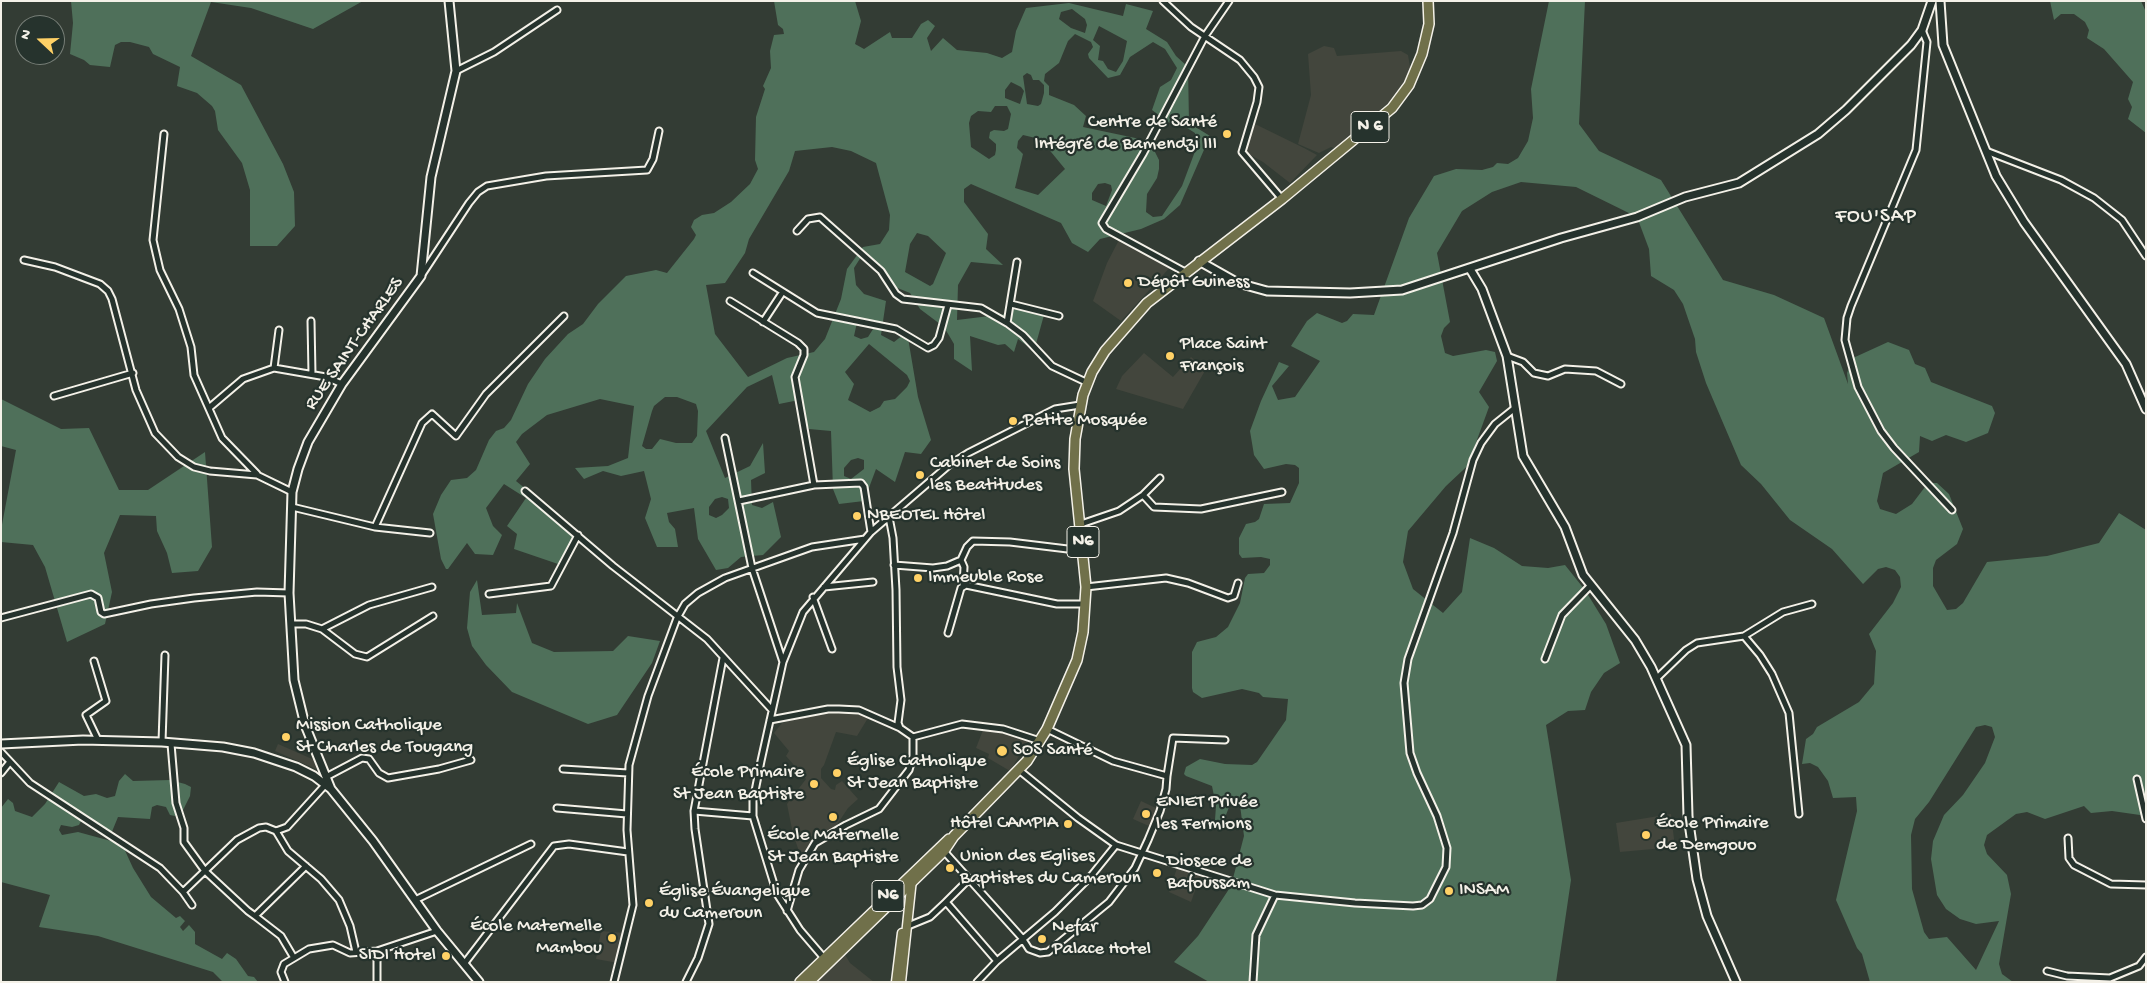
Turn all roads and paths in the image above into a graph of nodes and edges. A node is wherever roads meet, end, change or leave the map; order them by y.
1 (449, 1) edge
2 (1163, 1) edge
3 (1229, 1) edge
4 (1428, 1) edge
5 (1932, 1) edge
6 (1940, 1) edge
7 (558, 10) dead end
8 (1922, 30) junction
9 (1205, 36) junction
10 (456, 71) junction
11 (659, 131) dead end
12 (164, 134) dead end
13 (1985, 150) junction
14 (1282, 199) junction
15 (797, 231) dead end
16 (2146, 256) edge
17 (24, 260) dead end
18 (1199, 261) junction
19 (1017, 262) dead end
20 (1470, 268) junction
21 (1186, 272) junction
22 (753, 273) dead end
23 (421, 276) junction
24 (782, 293) junction
25 (730, 301) dead end
26 (948, 304) junction
27 (1010, 304) junction
28 (564, 316) dead end
29 (1058, 316) dead end
30 (311, 321) dead end
31 (763, 322) junction
32 (1007, 323) junction
33 (278, 330) dead end
34 (1507, 356) junction
35 (274, 368) junction
36 (132, 373) junction
37 (312, 374) junction
38 (1088, 383) junction
39 (342, 384) junction
40 (1621, 384) dead end
41 (54, 396) dead end
42 (1080, 404) junction
43 (209, 408) junction
44 (1515, 408) junction
45 (2146, 409) edge
46 (725, 438) dead end
47 (257, 475) junction
48 (1160, 478) dead end
49 (814, 485) junction
50 (525, 491) dead end
51 (292, 492) junction
52 (1282, 492) dead end
53 (1142, 495) junction
54 (739, 500) junction
55 (292, 507) junction
56 (1952, 510) dead end
57 (889, 517) junction
58 (1081, 524) junction
59 (375, 526) junction
60 (871, 532) junction
61 (430, 533) dead end
62 (578, 535) junction
63 (865, 539) junction
64 (1084, 551) junction
65 (961, 560) junction
66 (894, 565) junction
67 (752, 568) junction
68 (874, 582) dead end
69 (1238, 583) dead end
70 (1591, 585) junction
71 (963, 586) junction
72 (432, 587) dead end
73 (823, 587) junction
74 (1086, 587) junction
75 (289, 593) junction
76 (489, 594) dead end
77 (813, 598) junction
78 (1086, 604) junction
79 (1812, 604) dead end
80 (433, 616) dead end
81 (1, 618) edge
82 (677, 618) junction
83 (292, 624) junction
84 (322, 629) junction
85 (948, 633) dead end
86 (1744, 636) junction
87 (832, 649) dead end
88 (165, 655) dead end
89 (723, 658) junction
90 (1545, 659) dead end
91 (94, 661) dead end
92 (783, 662) junction
93 (1656, 679) junction
94 (772, 710) junction
95 (770, 720) junction
96 (900, 728) junction
97 (1047, 729) junction
98 (913, 737) junction
99 (98, 740) junction
100 (1226, 740) dead end
101 (1040, 741) junction
102 (162, 742) junction
103 (1, 744) edge
104 (170, 744) junction
105 (1, 752) edge
106 (471, 760) dead end
107 (10, 763) junction
108 (564, 769) dead end
109 (1019, 770) junction
110 (1, 773) edge
111 (628, 773) junction
112 (1167, 776) junction
113 (2137, 779) dead end
114 (328, 783) junction
115 (557, 808) dead end
116 (694, 811) junction
117 (627, 814) junction
118 (1799, 814) dead end
119 (753, 816) junction
120 (2146, 819) edge
121 (276, 831) junction
122 (2068, 838) dead end
123 (531, 844) dead end
124 (1116, 844) junction
125 (942, 848) junction
126 (628, 852) junction
127 (1142, 852) junction
128 (306, 866) junction
129 (205, 871) junction
130 (968, 880) junction
131 (909, 881) junction
132 (2146, 885) edge
133 (183, 892) junction
134 (1275, 894) junction
135 (415, 900) junction
136 (946, 902) junction
137 (192, 905) dead end
138 (787, 912) junction
139 (255, 916) junction
140 (908, 926) junction
141 (437, 931) junction
142 (1022, 938) junction
143 (377, 951) junction
144 (356, 952) junction
145 (2146, 957) edge
146 (294, 958) junction
147 (827, 960) junction
148 (997, 961) junction
149 (464, 964) junction
150 (2047, 971) dead end
151 (285, 982) edge
152 (377, 982) edge
153 (479, 982) edge
154 (614, 982) edge
155 (686, 982) edge
156 (800, 982) edge
157 (809, 982) edge
158 (896, 982) edge
159 (901, 982) edge
160 (977, 982) edge
161 (1253, 982) edge
162 (1736, 982) edge

1 - 10 street, RUE SAINT-CHARLES
2 - 9 street
3 - 9 street
4 - 14 highway, N 6
5 - 8 street
6 - 13 street
7 - 10 street
8 - 20 street
8 - 56 street
9 - 14 street
9 - 21 street
10 - 23 street, RUE SAINT-CHARLES
11 - 23 street
12 - 43 street
13 - 16 street
13 - 45 street
14 - 18 highway
15 - 26 street
17 - 36 street
18 - 20 street
18 - 21 highway
19 - 27 street
20 - 34 street
21 - 38 highway
22 - 24 street
23 - 39 street, RUE SAINT-CHARLES
24 - 26 street
24 - 31 street
25 - 31 street
26 - 32 street
27 - 29 street
27 - 32 street
28 - 59 street
30 - 37 street
31 - 49 street
32 - 38 street
33 - 35 street
34 - 40 street
34 - 44 street
35 - 37 street
35 - 43 street
36 - 41 street
36 - 47 street
37 - 39 street
38 - 42 highway
39 - 51 street, RUE SAINT-CHARLES
42 - 57 street
42 - 58 highway, N6
43 - 47 street
44 - 70 street
44 - 134 street
46 - 54 street
47 - 51 street
48 - 53 street
49 - 54 street
49 - 60 street
50 - 62 street
51 - 55 street, RUE SAINT-CHARLES
52 - 53 street
53 - 58 street
54 - 67 street
55 - 59 street
55 - 75 street, RUE SAINT-CHARLES
57 - 60 street
57 - 66 street
58 - 64 highway, N6
59 - 61 street
60 - 63 street
62 - 76 street
62 - 82 street
63 - 67 street
63 - 73 street
64 - 65 street
64 - 74 highway, N6
65 - 66 street
65 - 71 street
66 - 96 street
67 - 82 street
67 - 92 street
68 - 73 street
69 - 74 street
70 - 90 street
70 - 93 street
71 - 78 street
71 - 85 street
72 - 84 street
73 - 77 street
74 - 78 highway, N6
75 - 81 street
75 - 83 street, RUE SAINT-CHARLES
77 - 87 street
77 - 92 street
78 - 97 highway, N6
79 - 86 street
80 - 84 street
82 - 89 street
82 - 111 street
83 - 84 street
83 - 114 street, RUE SAINT-CHARLES
86 - 93 street
86 - 118 street
88 - 102 street
89 - 94 street
89 - 116 street
91 - 99 street
92 - 94 street
93 - 162 street
94 - 95 street
95 - 96 street
95 - 119 street
96 - 98 street
97 - 101 highway, N6
97 - 112 street
98 - 101 street
98 - 138 street
99 - 102 street
99 - 103 street
100 - 112 street
101 - 109 highway, N6
102 - 104 street
104 - 114 street
104 - 129 street
105 - 107 street
106 - 114 street
107 - 110 street
107 - 133 street
108 - 111 street
109 - 124 street
109 - 125 highway, N6
111 - 117 street
112 - 127 street
113 - 120 street
114 - 121 street
114 - 135 street
115 - 117 street
116 - 119 street
116 - 155 street
117 - 126 street
119 - 138 street
121 - 128 street
121 - 129 street
122 - 132 street
123 - 135 street
124 - 127 street
124 - 142 street
125 - 130 street
125 - 131 highway, N6
126 - 149 street
126 - 154 street
127 - 134 street
127 - 142 street
128 - 139 street
128 - 144 street
129 - 133 street
129 - 139 street
130 - 136 street
130 - 142 street
131 - 140 main road
131 - 147 highway, N6
131 - 158 main road
133 - 137 street
134 - 161 street
135 - 141 street
136 - 140 street
136 - 148 street
138 - 147 street
139 - 146 street
140 - 159 main road
141 - 143 street
141 - 149 street
142 - 148 street
143 - 144 street
143 - 152 street
144 - 146 street
145 - 150 street
146 - 151 street
147 - 156 highway, N6
147 - 157 highway, N6
148 - 160 street
149 - 153 street

